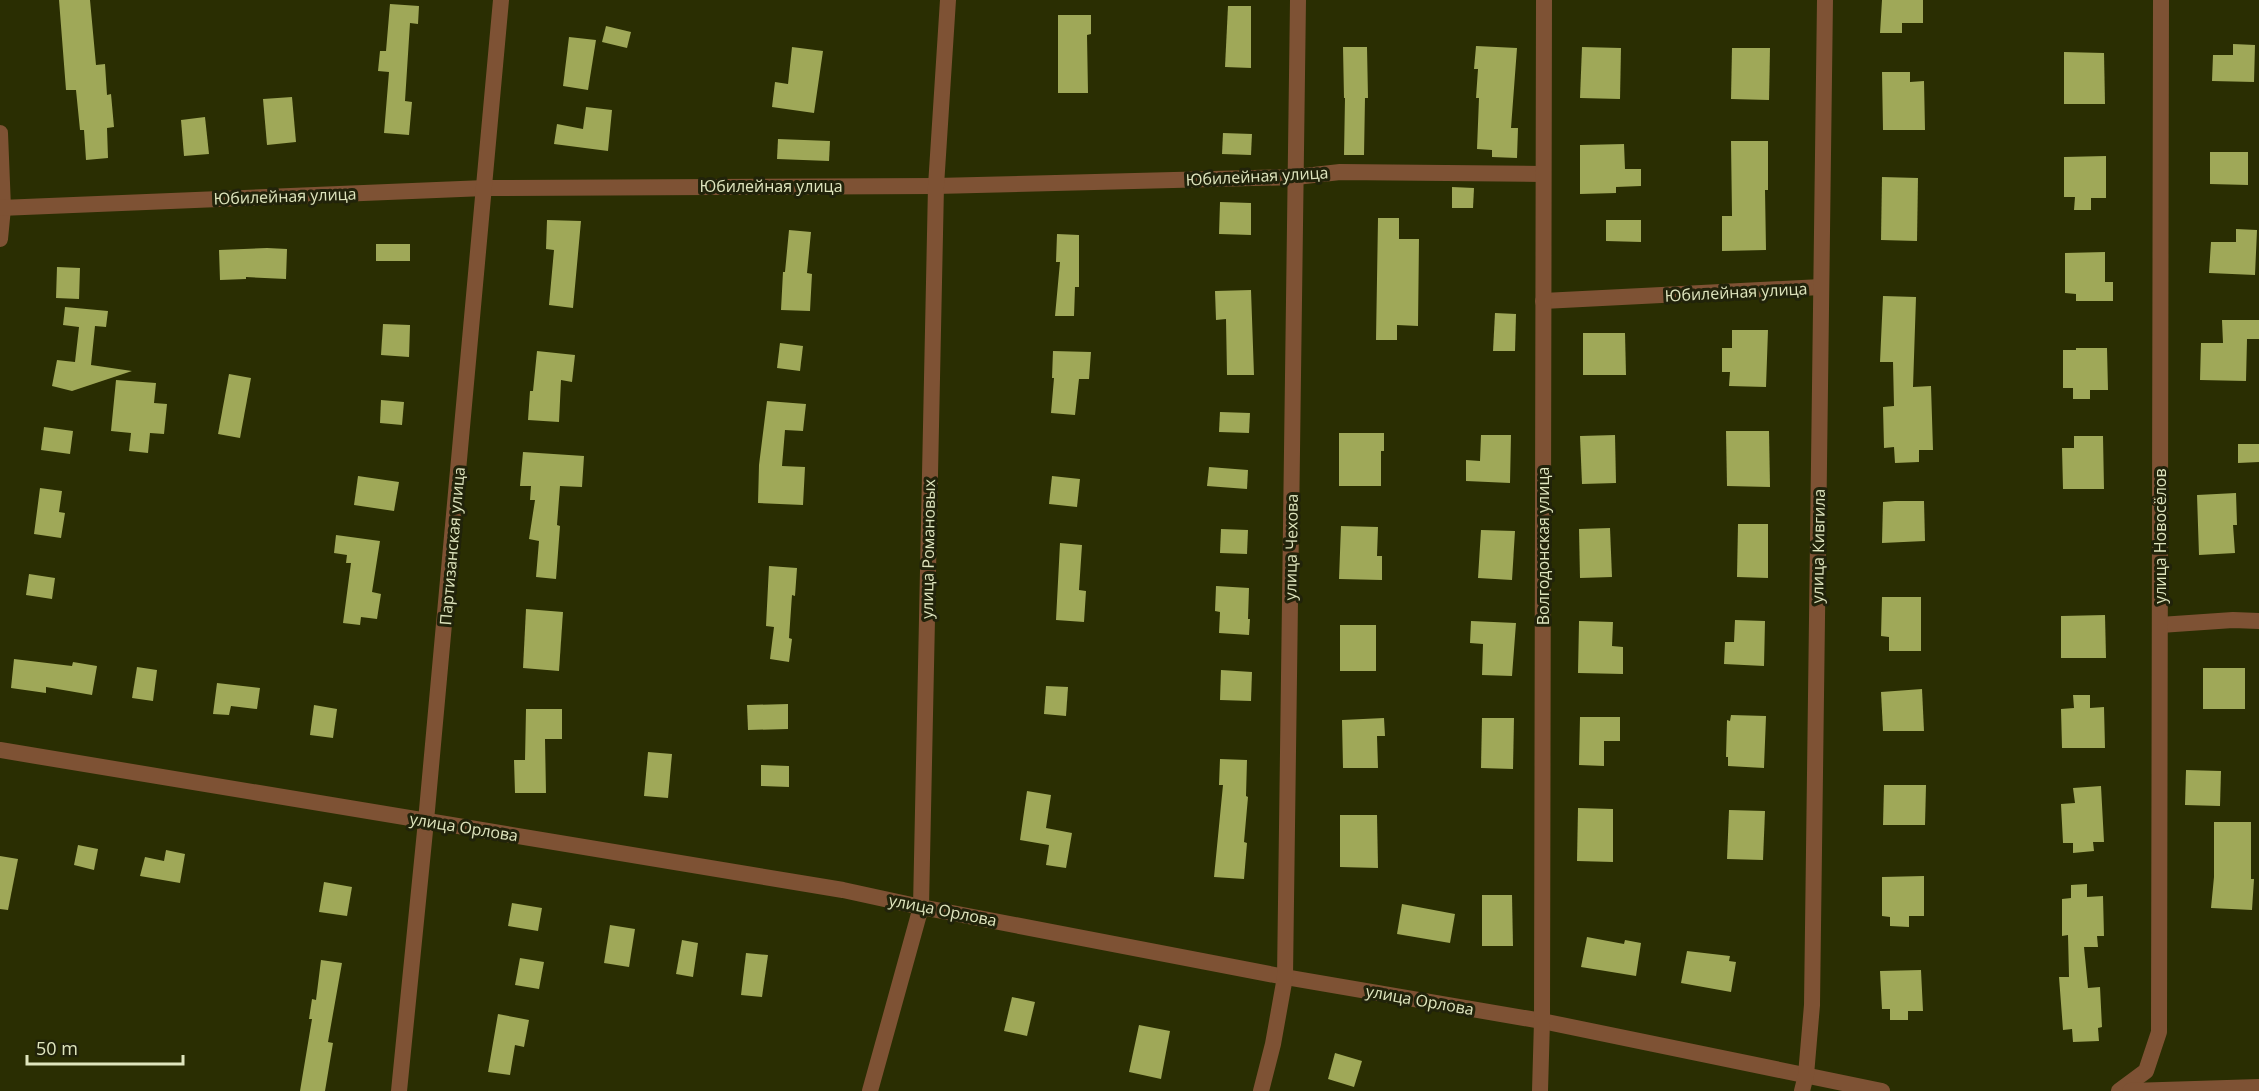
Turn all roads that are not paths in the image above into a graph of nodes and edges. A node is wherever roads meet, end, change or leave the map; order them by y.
1 (501, 0) edge
2 (948, 0) edge
3 (1298, 0) edge
4 (1544, 0) edge
5 (1825, 0) edge
6 (2161, 0) edge
7 (0, 133) edge
8 (1542, 174) junction
9 (1296, 177) junction
10 (936, 186) junction
11 (485, 188) junction
12 (2, 208) edge
13 (0, 239) edge
14 (1821, 287) junction
15 (1543, 301) junction
16 (2259, 621) edge
17 (2160, 625) junction
18 (0, 750) edge
19 (426, 821) junction
20 (921, 907) junction
21 (1285, 977) junction
22 (1542, 1021) junction
23 (1804, 1083) edge
24 (2259, 1087) edge
25 (399, 1091) edge
26 (870, 1091) edge
27 (1261, 1091) edge
28 (1540, 1091) edge
29 (1882, 1091) edge
30 (2119, 1091) edge
31 (2130, 1091) edge

1 - 11 street, Партизанская улица
2 - 10 street, улица Романовых
3 - 9 street, улица Чехова
4 - 8 street, Волгодонская улица
5 - 14 street, улица Кивгила
6 - 17 street, улица Новосёлов
7 - 12 street
8 - 9 street, Юбилейная улица
8 - 15 street, Волгодонская улица
9 - 10 street, Юбилейная улица
9 - 21 street, улица Чехова
10 - 11 street, Юбилейная улица
10 - 20 street, улица Романовых
11 - 12 street, Юбилейная улица
11 - 19 street, Партизанская улица
12 - 13 street
14 - 15 street, Юбилейная улица
14 - 23 street, улица Кивгила
15 - 22 street, Волгодонская улица
16 - 17 street
17 - 30 street, улица Новосёлов
18 - 19 street, улица Орлова
19 - 20 street, улица Орлова
19 - 25 street, Партизанская улица
20 - 21 street, улица Орлова
20 - 26 street, улица Романовых
21 - 22 street, улица Орлова
21 - 27 street, улица Чехова
22 - 23 street, улица Орлова
22 - 28 street, Волгодонская улица
23 - 29 street, улица Орлова
24 - 31 street

